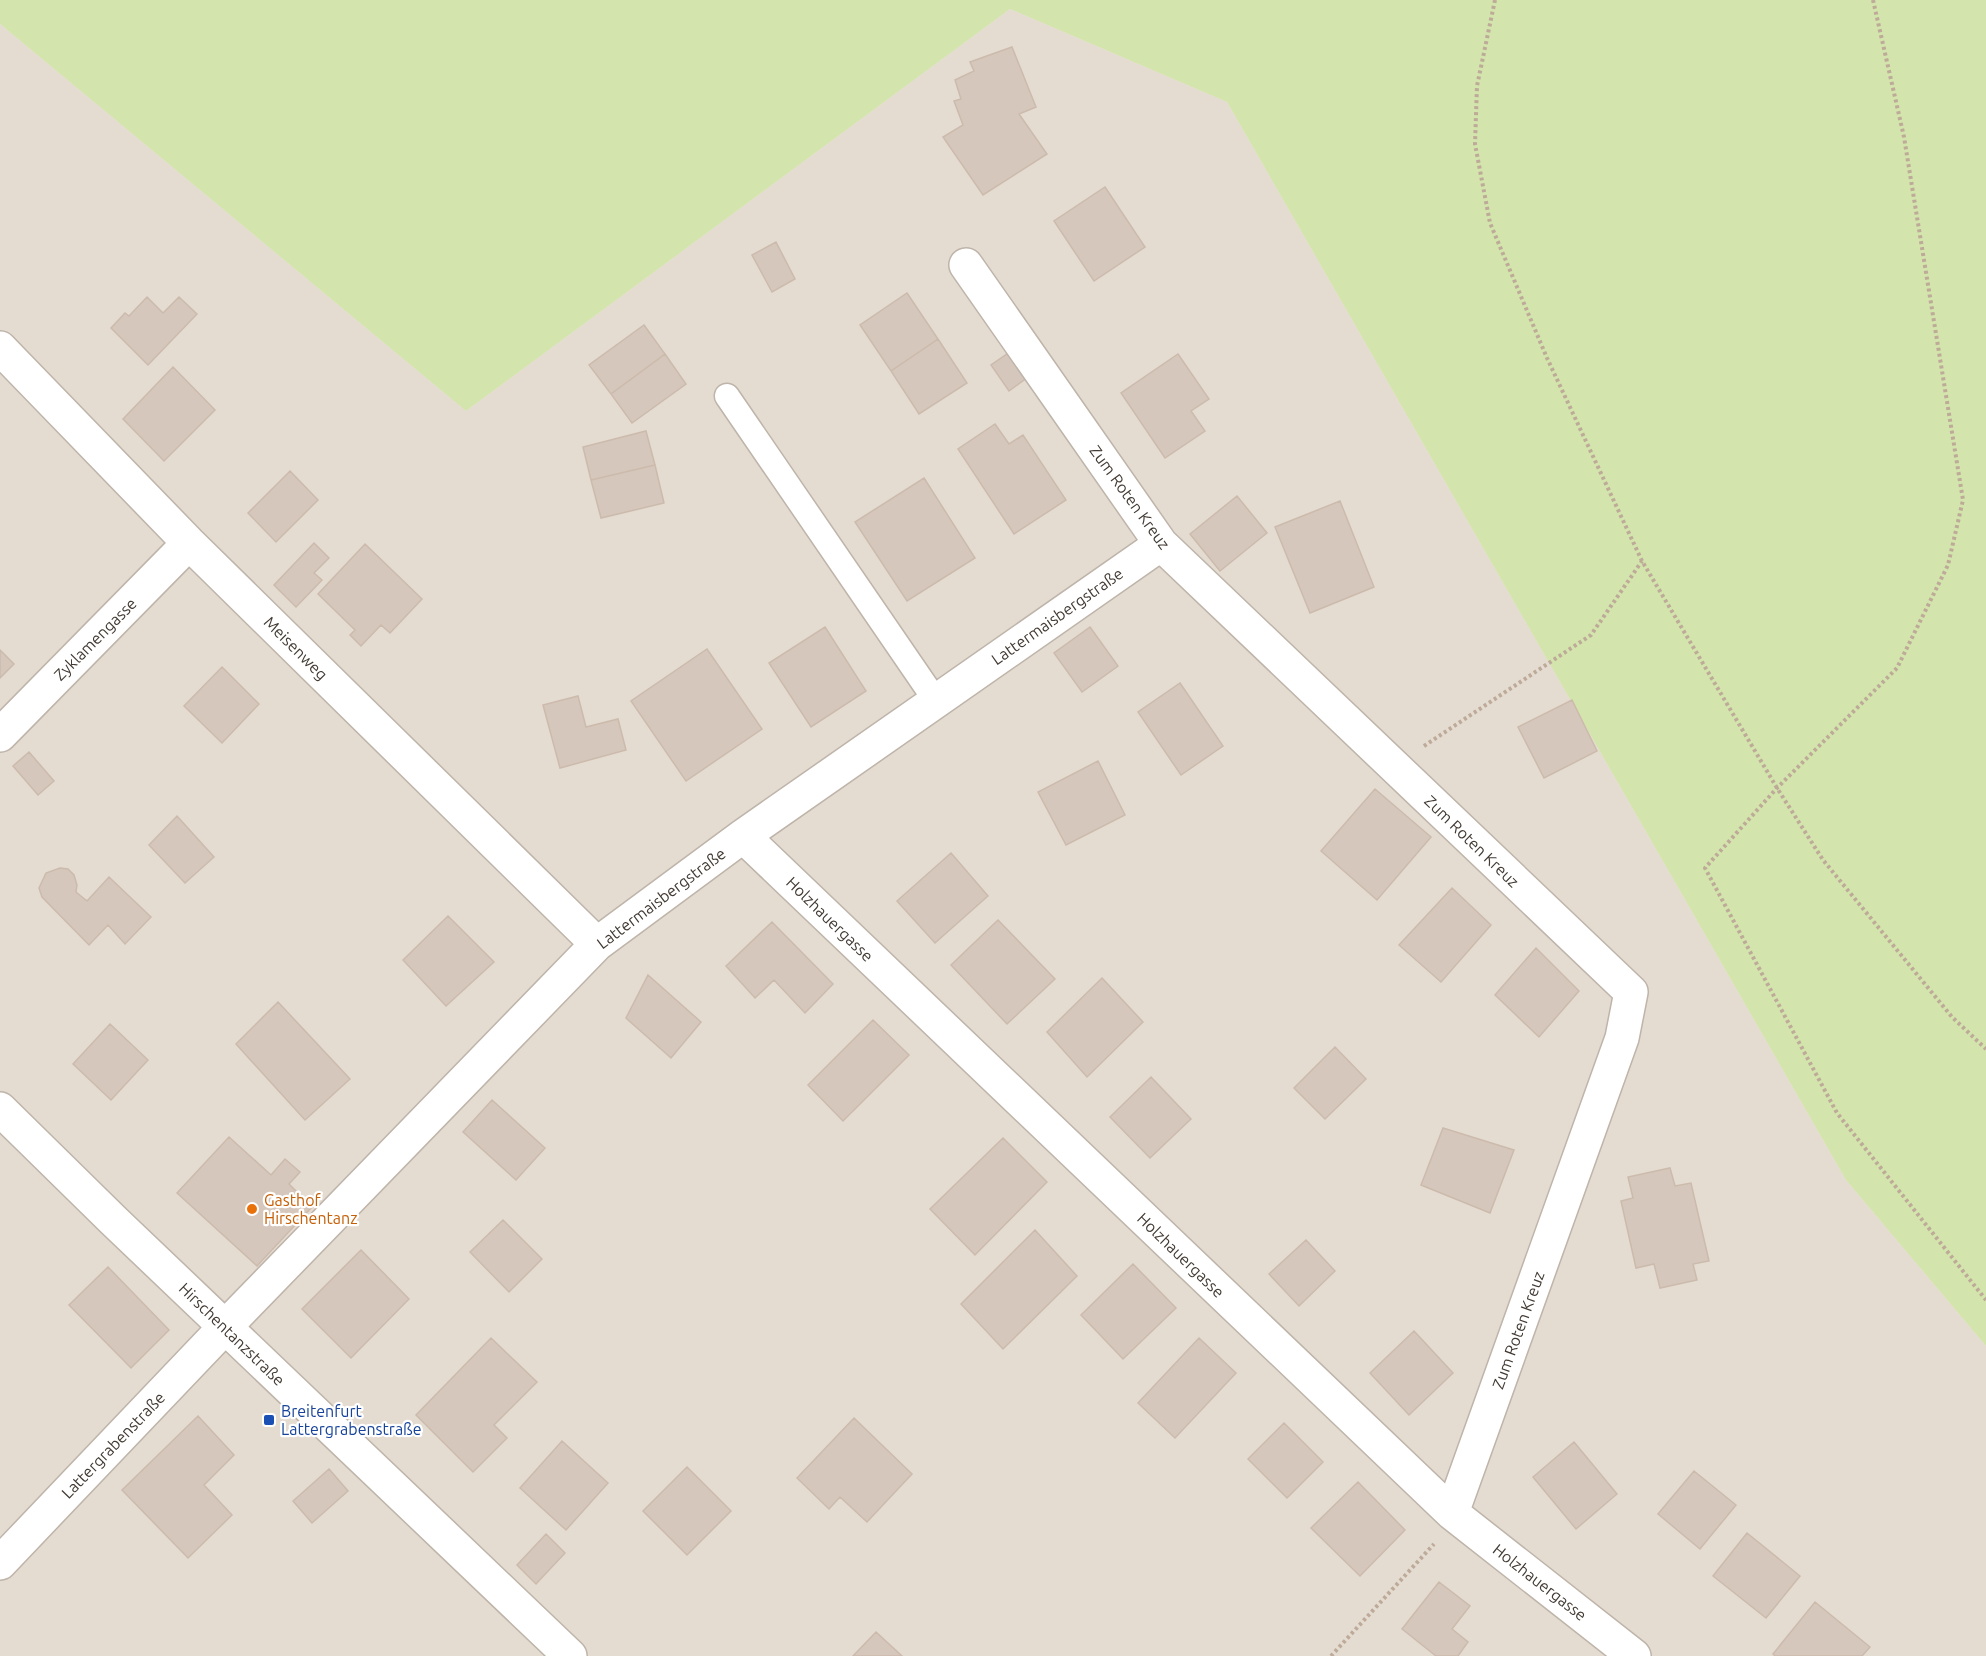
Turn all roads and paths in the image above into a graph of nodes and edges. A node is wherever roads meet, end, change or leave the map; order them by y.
1 (1495, 0) edge
2 (1873, 0) edge
3 (966, 266) dead end
4 (0, 348) edge
5 (727, 396) dead end
6 (189, 543) junction
7 (1161, 544) junction
8 (1642, 561) junction
9 (936, 701) junction
10 (0, 735) edge
11 (1393, 766) junction
12 (1777, 788) junction
13 (743, 836) junction
14 (597, 944) junction
15 (1986, 1049) edge
16 (0, 1109) edge
17 (1986, 1299) edge
18 (225, 1327) junction
19 (1452, 1513) junction
20 (0, 1563) edge
21 (570, 1656) edge
22 (1331, 1656) edge
23 (1634, 1656) edge

1 - 8 path
2 - 12 path
3 - 7 street, Zum Roten Kreuz
4 - 6 street, Meisenweg
5 - 9 lane
6 - 10 street, Zyklamengasse
6 - 14 street, Meisenweg
7 - 9 street, Lattermaisbergstraße
7 - 11 street, Zum Roten Kreuz
8 - 11 path
8 - 12 path
9 - 13 street, Lattermaisbergstraße
11 - 19 street, Zum Roten Kreuz
12 - 15 path
12 - 17 path
13 - 14 street, Lattermaisbergstraße
13 - 19 street, Holzhauergasse
14 - 18 street, Lattermaisbergstraße
16 - 18 street, Hirschentanzstraße
18 - 20 street, Lattergrabenstraße
18 - 21 street, Hirschentanzstraße
19 - 22 path
19 - 23 street, Holzhauergasse

